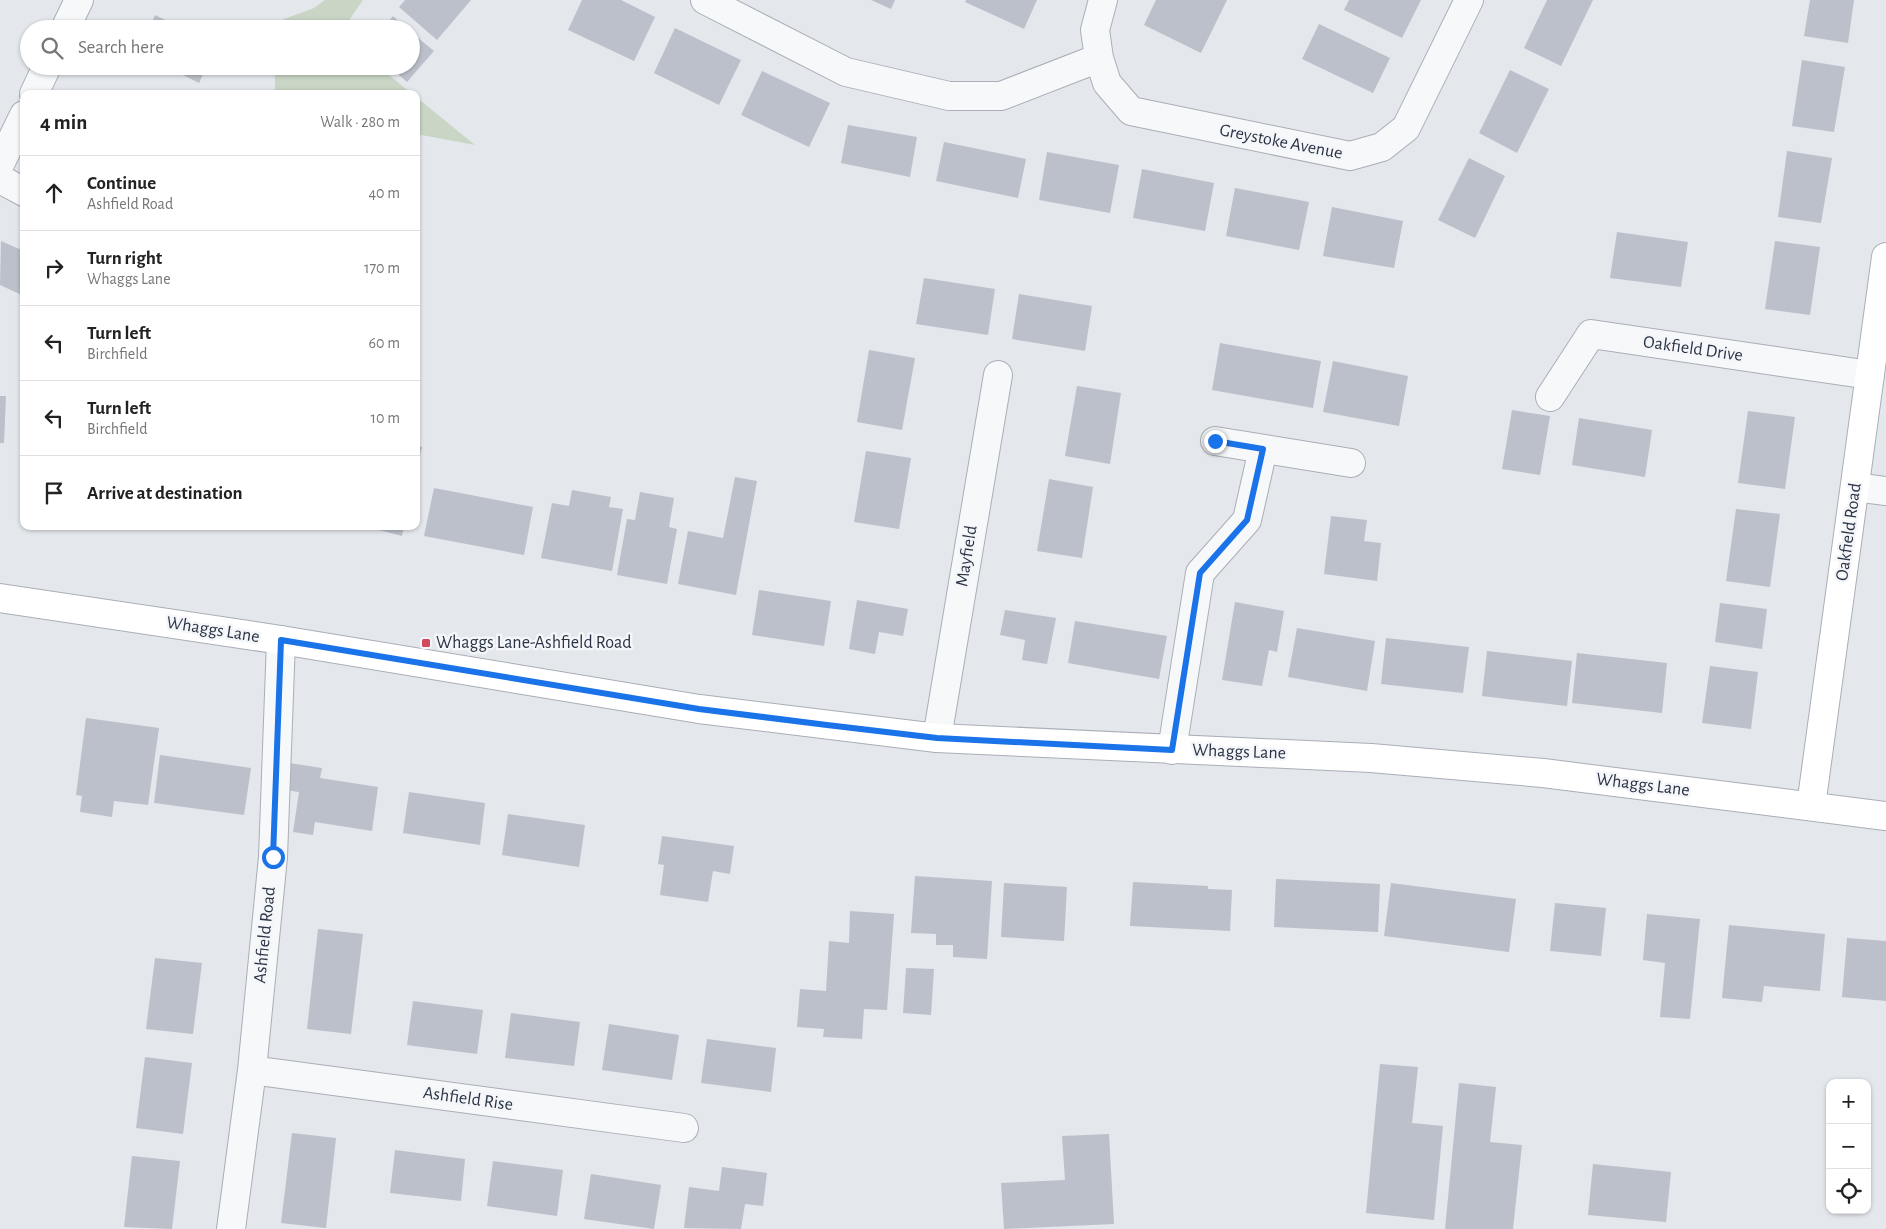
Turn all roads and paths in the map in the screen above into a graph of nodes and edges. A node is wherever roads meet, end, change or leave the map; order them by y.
1 (79, 0) edge
2 (705, 0) edge
3 (1103, 0) edge
4 (1468, 0) edge
5 (69, 20) edge
6 (1099, 58) junction
7 (43, 75) edge
8 (36, 90) edge
9 (20, 123) edge
10 (0, 164) edge
11 (0, 179) edge
12 (20, 190) edge
13 (1886, 257) edge
14 (998, 374) dead end
15 (1870, 375) junction
16 (1550, 397) dead end
17 (1215, 441) dead end
18 (1263, 449) junction
19 (1351, 463) dead end
20 (1855, 487) junction
21 (1886, 491) edge
22 (0, 598) edge
23 (281, 640) junction
24 (937, 738) junction
25 (1172, 750) junction
26 (1811, 806) junction
27 (1886, 816) edge
28 (252, 1070) junction
29 (684, 1128) dead end
30 (231, 1229) edge

1 - 5 street
2 - 6 street
3 - 6 street, Greystoke Avenue
4 - 6 street, Greystoke Avenue
7 - 8 street
9 - 10 street
11 - 12 street
13 - 15 main road, Oakfield Road
14 - 24 street, Mayfield
15 - 16 street, Oakfield Drive
15 - 20 main road, Oakfield Road
17 - 18 street
18 - 19 street
18 - 25 street
20 - 21 street
20 - 26 main road, Oakfield Road
22 - 23 main road, Whaggs Lane
23 - 24 main road, Whaggs Lane
23 - 28 street, Ashfield Road
24 - 25 main road, Whaggs Lane
25 - 26 main road, Whaggs Lane
26 - 27 main road, Whaggs Lane
28 - 29 street, Ashfield Rise
28 - 30 street, Ashfield Road

